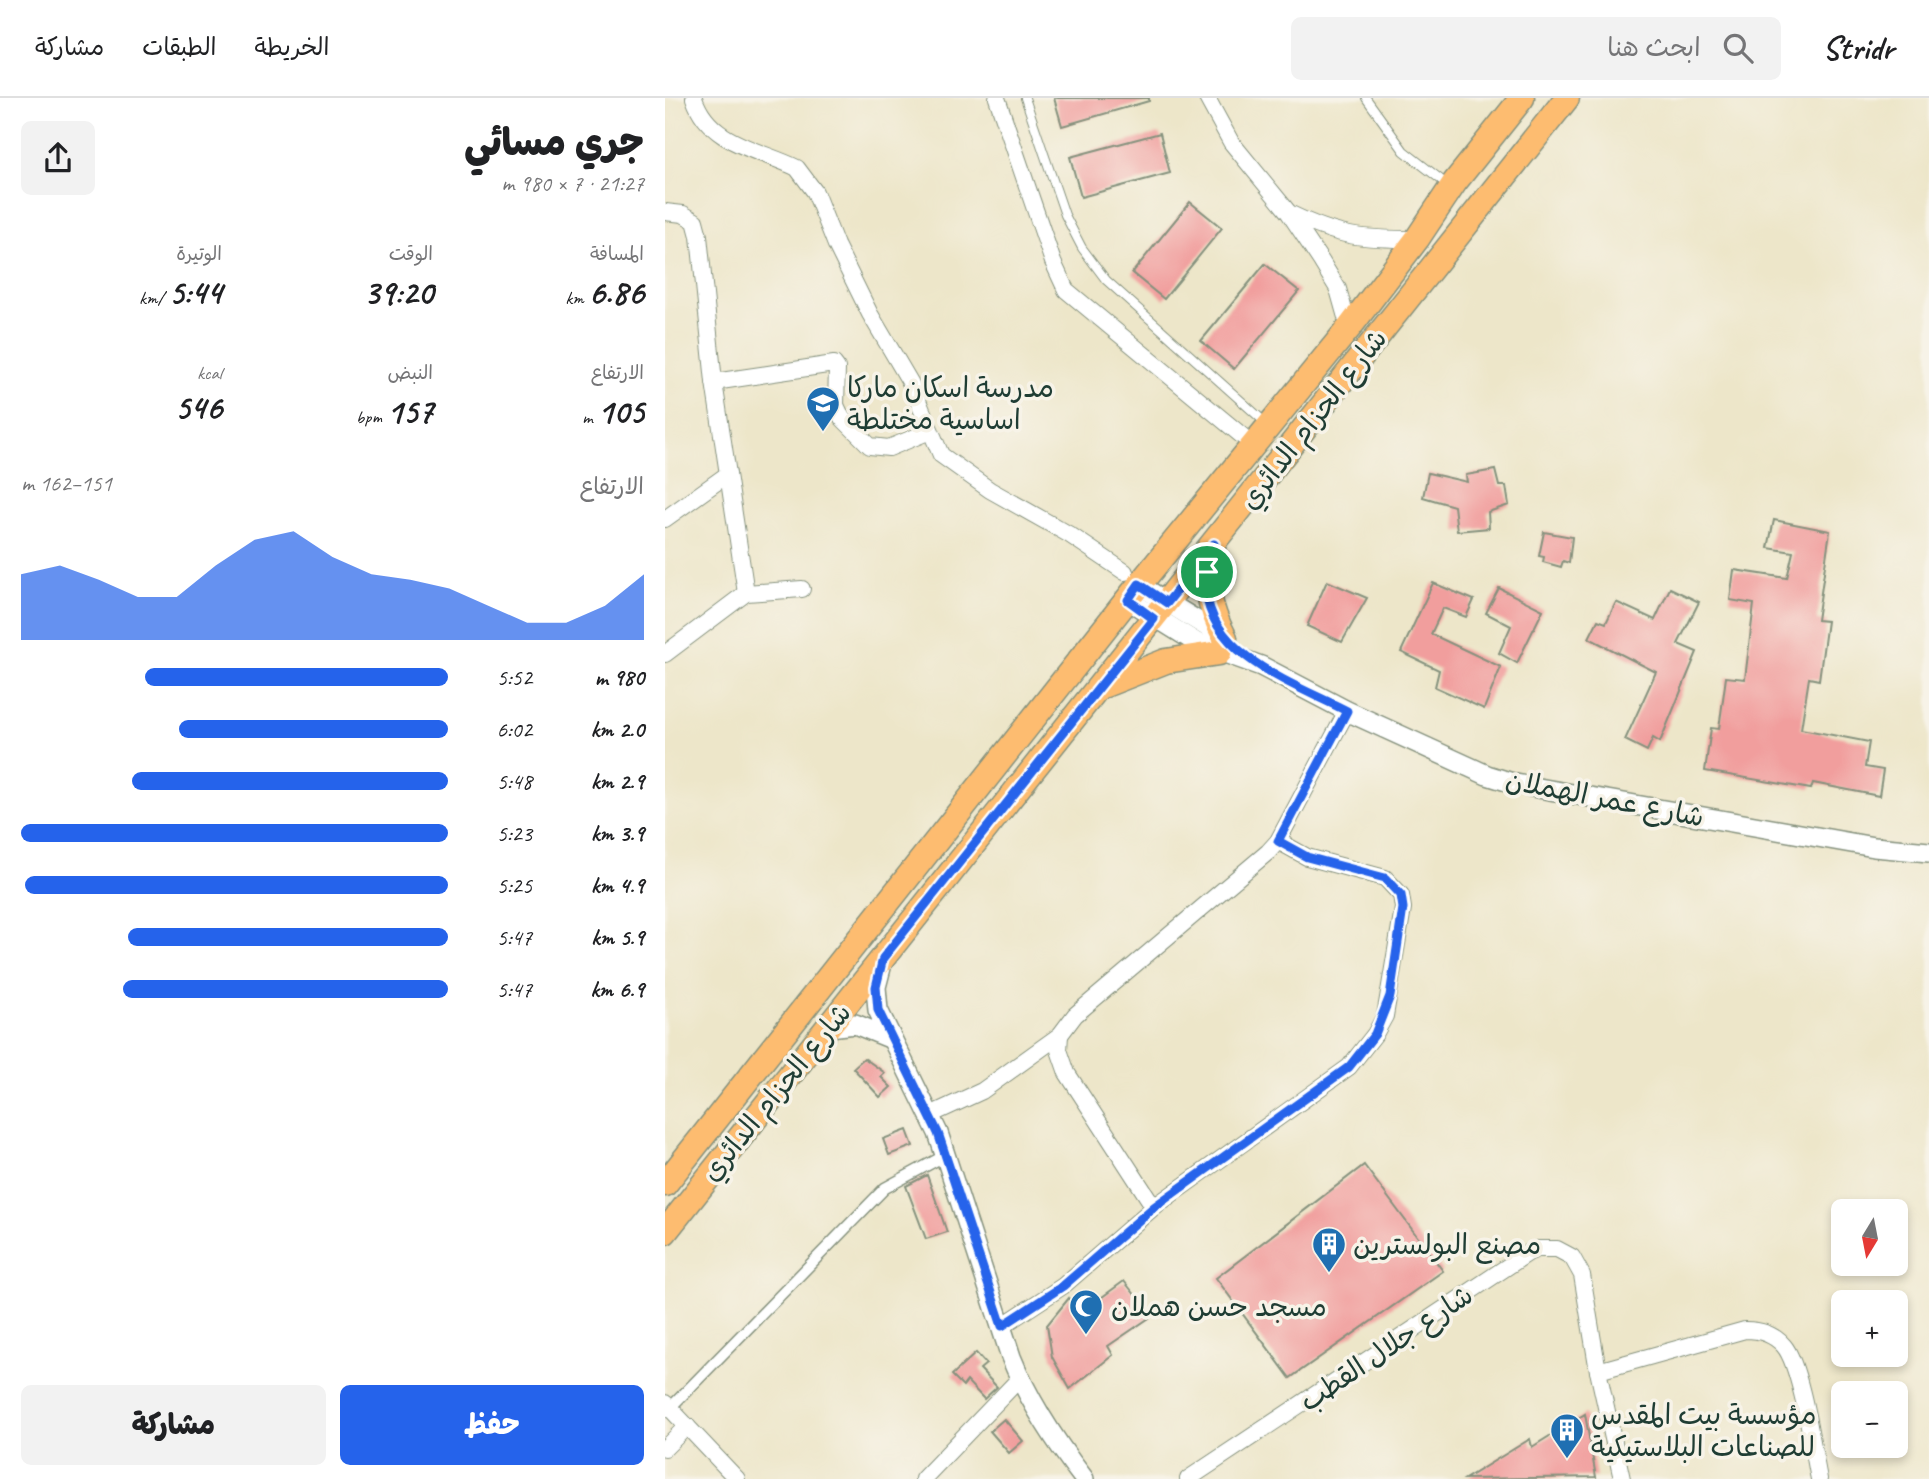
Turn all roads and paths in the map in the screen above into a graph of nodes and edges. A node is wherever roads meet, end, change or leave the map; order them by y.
1 (694, 98) edge
2 (997, 98) edge
3 (1025, 98) edge
4 (1207, 98) edge
5 (1366, 98) edge
6 (1522, 98) edge
7 (1567, 98) edge
8 (1451, 188) junction
9 (665, 212) edge
10 (1289, 213) junction
11 (1417, 239) junction
12 (1349, 328) junction
13 (714, 382) junction
14 (1268, 425) junction
15 (930, 431) junction
16 (1252, 444) junction
17 (728, 474) junction
18 (665, 519) edge
19 (1214, 544) junction
20 (1131, 586) junction
21 (802, 589) dead end
22 (746, 593) junction
23 (1161, 611) junction
24 (1222, 645) junction
25 (665, 654) edge
26 (1101, 686) junction
27 (1347, 711) junction
28 (1278, 841) junction
29 (1929, 852) edge
30 (883, 958) junction
31 (828, 1027) junction
32 (1060, 1035) junction
33 (892, 1039) junction
34 (930, 1115) junction
35 (946, 1155) junction
36 (665, 1184) edge
37 (1154, 1207) junction
38 (665, 1232) edge
39 (1002, 1326) junction
40 (1598, 1371) junction
41 (1020, 1378) junction
42 (668, 1406) edge
43 (687, 1426) junction
44 (665, 1448) edge
45 (737, 1479) edge
46 (923, 1479) edge
47 (1084, 1479) edge
48 (1188, 1479) edge
49 (1622, 1479) edge
50 (1819, 1479) edge

1 - 15 street
2 - 16 street
3 - 14 lane
4 - 10 street
5 - 8 lane
6 - 8 main road, شارع الحزام الدائري
7 - 19 main road, شارع الحزام الدائري
8 - 11 main road, شارع الحزام الدائري
9 - 13 street
10 - 11 street
10 - 12 street
11 - 12 main road, شارع الحزام الدائري
12 - 14 main road, شارع الحزام الدائري
13 - 15 street
13 - 17 street
14 - 16 main road, شارع الحزام الدائري
15 - 20 street
16 - 20 main road, شارع الحزام الدائري
17 - 18 street
17 - 22 street
19 - 23 main road, شارع الحزام الدائري
19 - 24 main road
20 - 23 street, شارع عمر الهملان
20 - 36 main road, شارع الحزام الدائري
21 - 22 street
22 - 25 street
23 - 24 street, شارع عمر الهملان
23 - 26 main road, شارع الحزام الدائري
24 - 26 main road
24 - 27 street, شارع عمر الهملان
26 - 30 main road, شارع الحزام الدائري
27 - 28 street
27 - 29 street, شارع عمر الهملان
28 - 32 street
28 - 37 street
30 - 31 main road, شارع الحزام الدائري
30 - 33 street
31 - 33 street
31 - 38 main road, شارع الحزام الدائري
32 - 34 street
32 - 37 street
33 - 34 street
34 - 35 street
35 - 39 street
35 - 42 street
37 - 39 street
39 - 41 street
40 - 48 street, شارع جلال القطب
40 - 49 street, شارع جلال القطب
40 - 50 street
41 - 46 street
41 - 47 street
42 - 43 street
43 - 44 street
43 - 45 street

